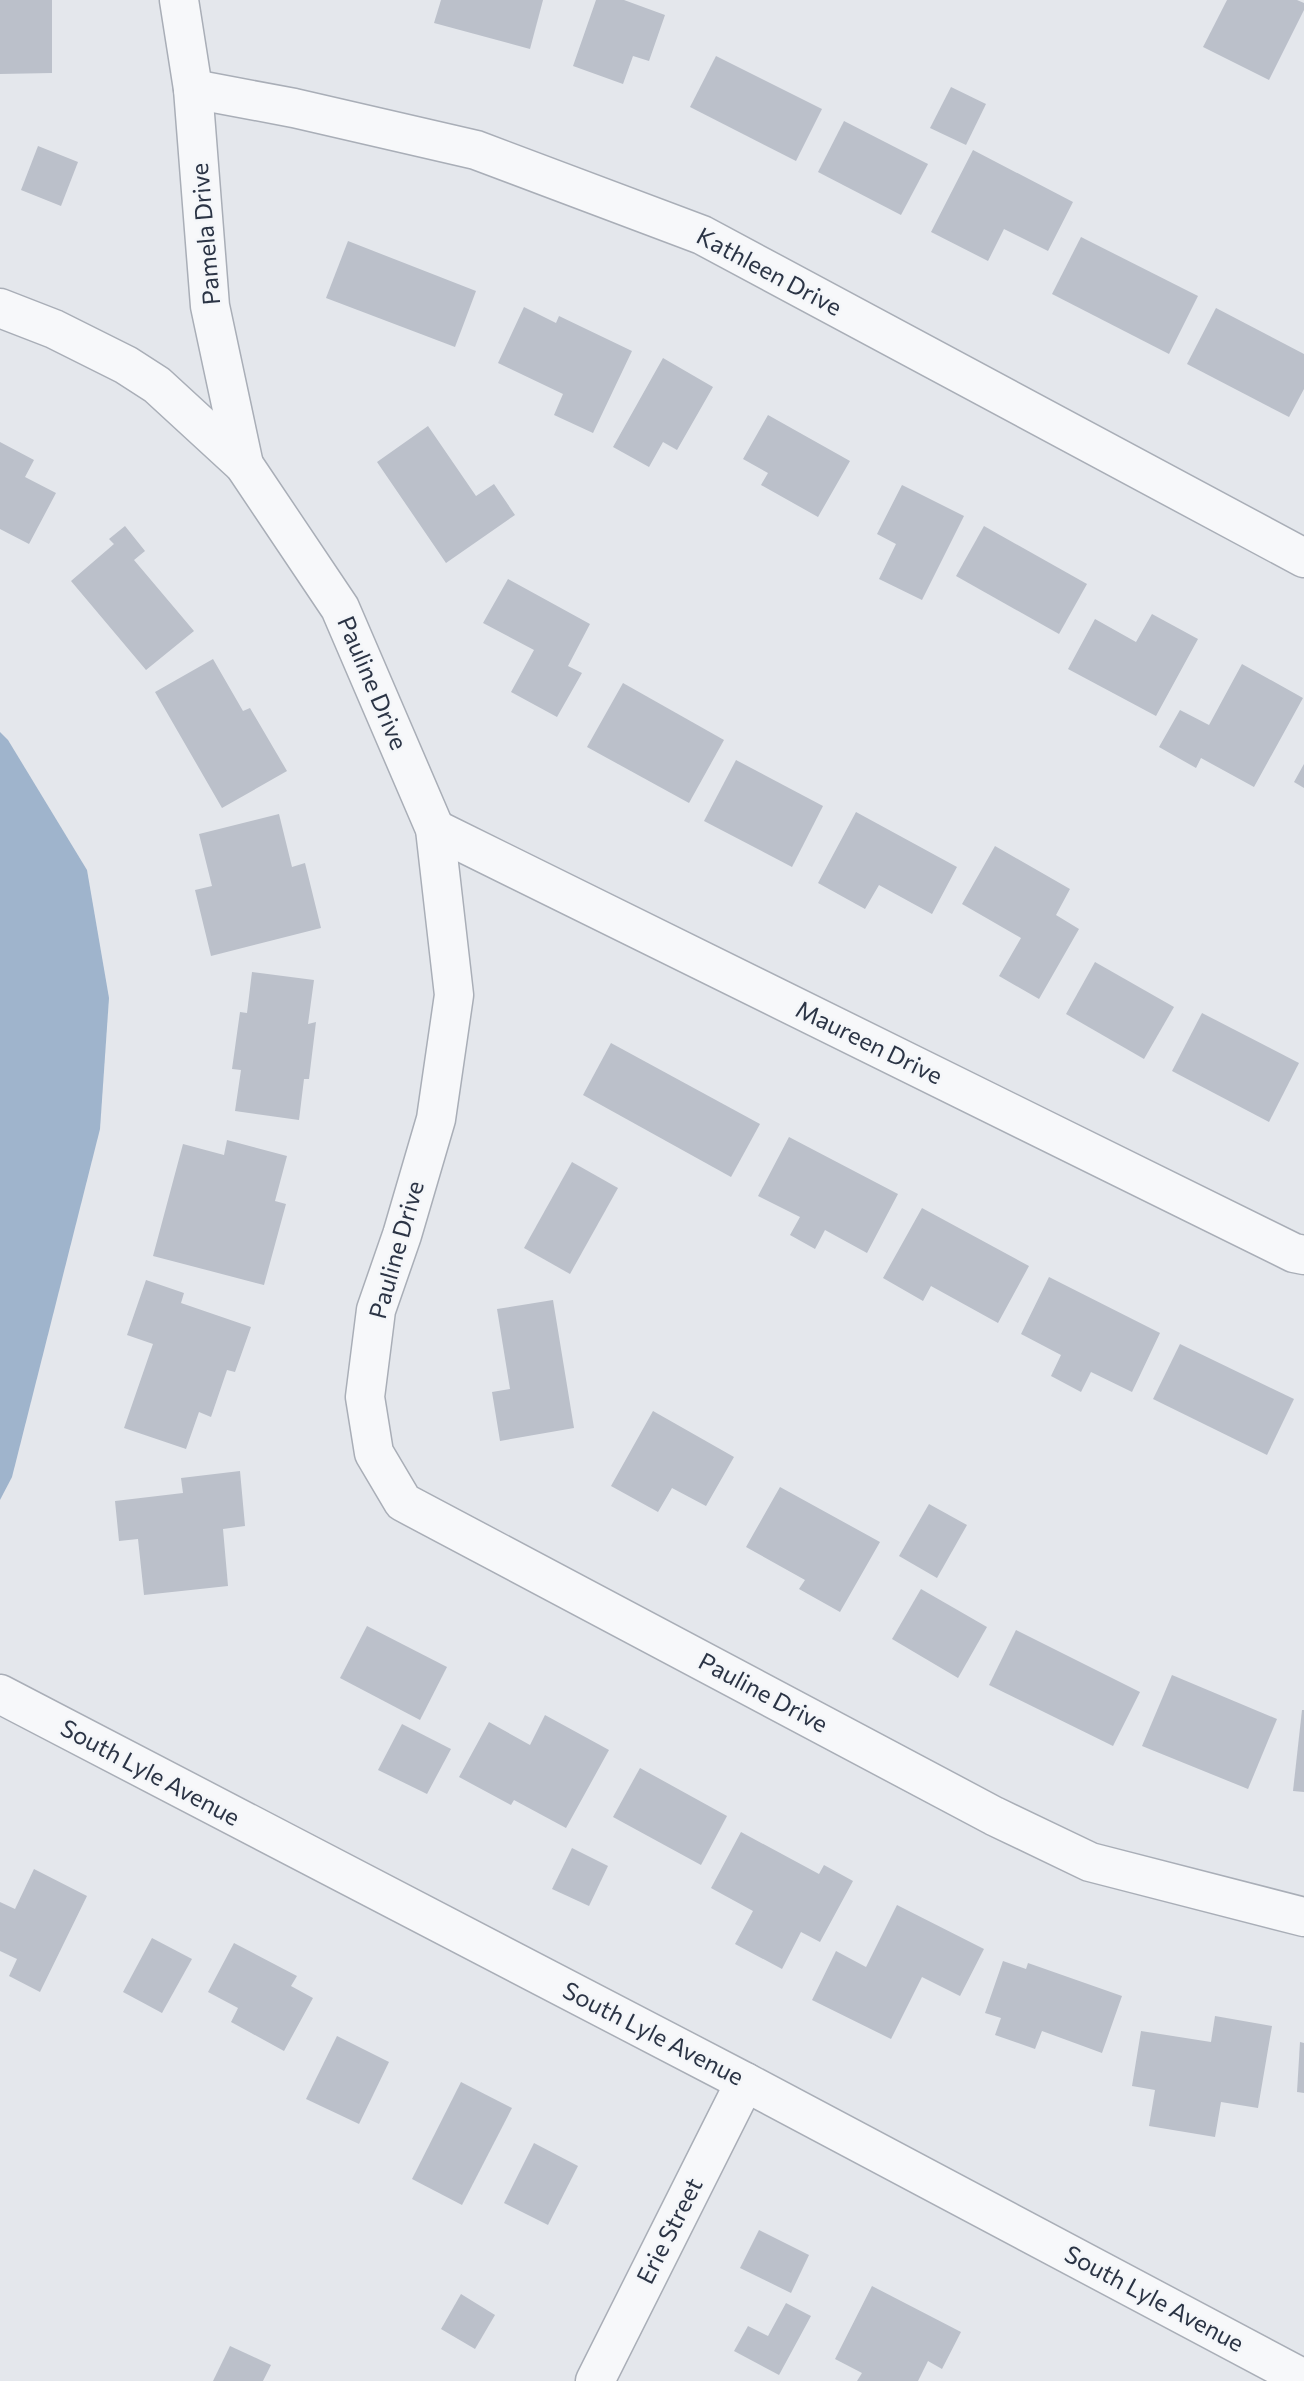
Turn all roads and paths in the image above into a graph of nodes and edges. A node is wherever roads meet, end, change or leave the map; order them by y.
1 (179, 0) edge
2 (193, 89) junction
3 (0, 308) edge
4 (244, 465) junction
5 (1304, 558) edge
6 (435, 829) junction
7 (1304, 1255) edge
8 (0, 1694) edge
9 (1304, 1917) edge
10 (745, 2082) junction
11 (1304, 2379) edge
12 (595, 2381) edge

1 - 2 street, Pamela Drive
2 - 4 street, Pamela Drive
2 - 5 street, Kathleen Drive
3 - 4 street, Pauline Drive
4 - 6 street, Pauline Drive
6 - 7 street, Maureen Drive
6 - 9 street, Pauline Drive
8 - 10 street, South Lyle Avenue
10 - 11 street, South Lyle Avenue
10 - 12 street, Erie Street

